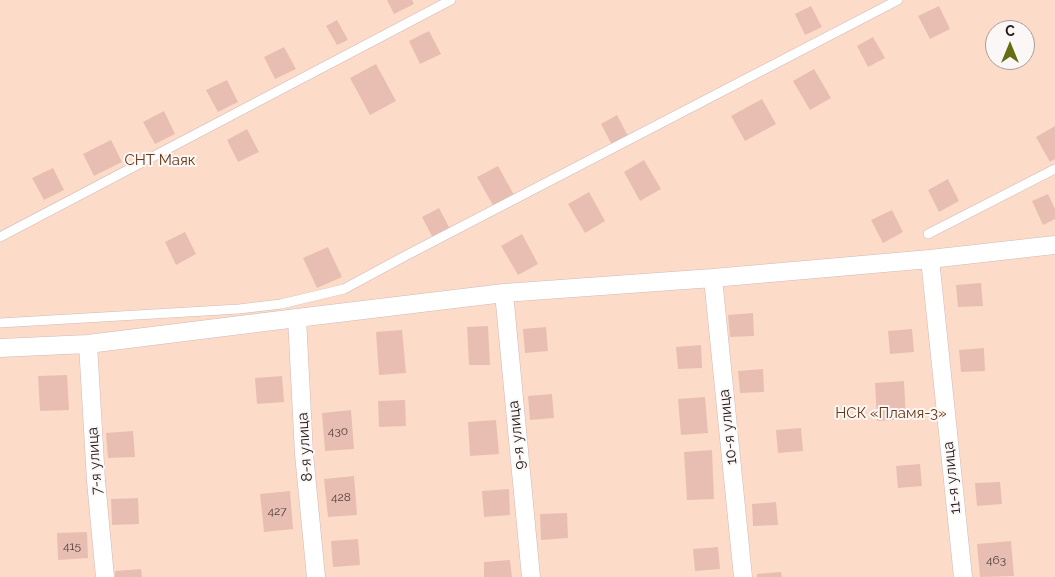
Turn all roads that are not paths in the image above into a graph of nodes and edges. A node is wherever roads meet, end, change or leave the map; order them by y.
1 (451, 0) edge
2 (898, 0) edge
3 (1055, 169) edge
4 (928, 234) dead end
5 (0, 236) edge
6 (1055, 246) edge
7 (930, 259) junction
8 (713, 278) junction
9 (504, 293) junction
10 (297, 318) junction
11 (0, 323) edge
12 (88, 344) junction
13 (0, 348) edge
14 (105, 577) edge
15 (316, 577) edge
16 (531, 577) edge
17 (743, 577) edge
18 (963, 577) edge

1 - 5 lane
2 - 11 lane
3 - 4 lane
6 - 7 street
7 - 8 street
7 - 18 street, 11-я улица
8 - 9 street
8 - 17 street, 10-я улица
9 - 10 street
9 - 16 street, 9-я улица
10 - 12 street
10 - 15 street, 8-я улица
12 - 13 street
12 - 14 street, 7-я улица

